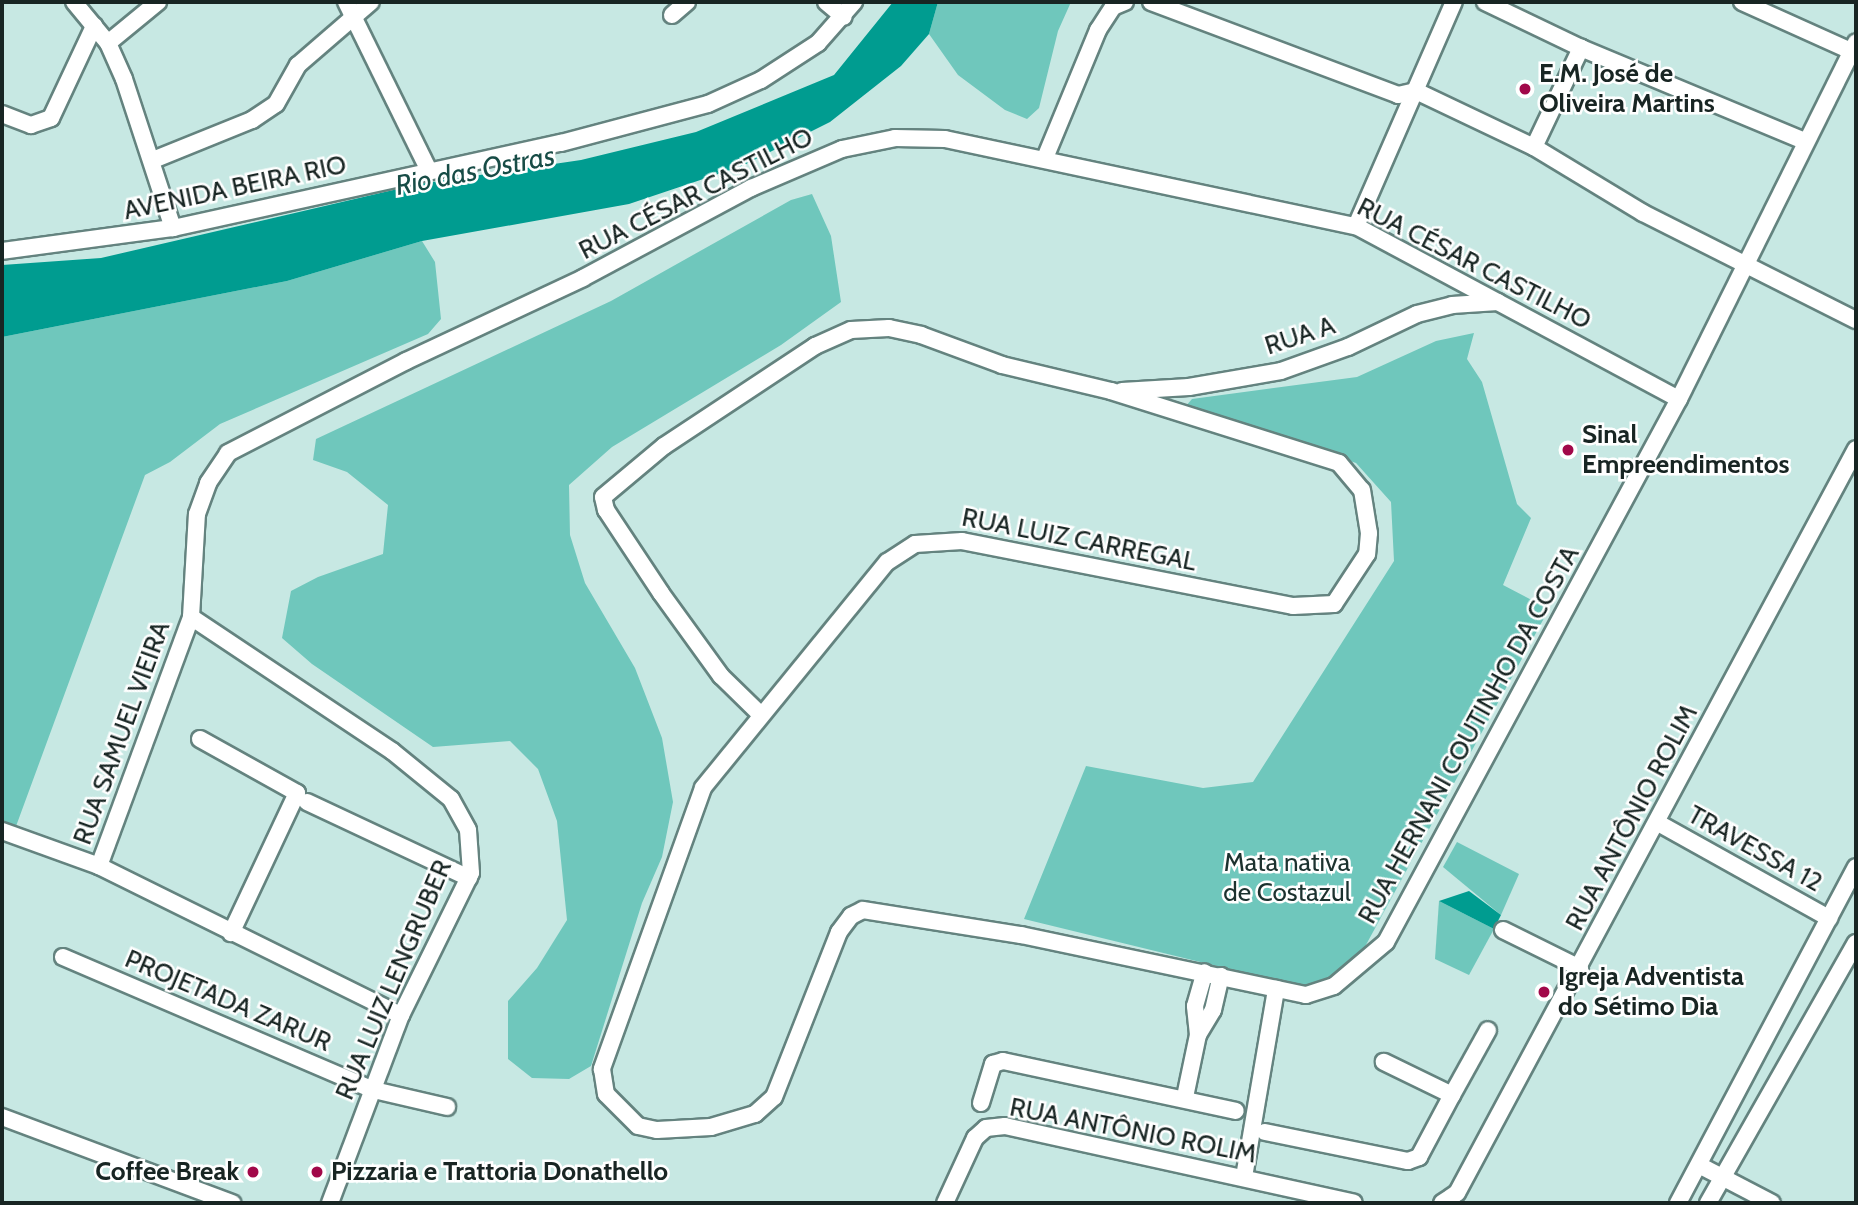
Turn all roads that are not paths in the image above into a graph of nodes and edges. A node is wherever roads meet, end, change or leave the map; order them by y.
1 (74, 2) edge
2 (158, 2) edge
3 (371, 2) edge
4 (687, 2) edge
5 (826, 2) edge
6 (855, 2) edge
7 (1151, 2) edge
8 (1454, 2) edge
9 (1485, 2) edge
10 (1742, 2) edge
11 (1119, 4) edge
12 (351, 8) edge
13 (671, 15) dead end
14 (844, 17) junction
15 (94, 26) junction
16 (108, 43) junction
17 (1854, 46) edge
18 (1581, 48) junction
19 (1416, 91) junction
20 (2, 114) edge
21 (1804, 141) junction
22 (1534, 147) junction
23 (1045, 158) junction
24 (153, 160) junction
25 (429, 171) junction
26 (1356, 226) junction
27 (173, 228) junction
28 (2, 251) edge
29 (1743, 264) junction
30 (1498, 302) junction
31 (1856, 320) edge
32 (1111, 391) junction
33 (1679, 399) junction
34 (1856, 449) edge
35 (191, 617) junction
36 (790, 680) joint
37 (761, 715) junction
38 (200, 739) dead end
39 (307, 802) dead end
40 (1658, 823) junction
41 (2, 831) edge
42 (99, 866) junction
43 (1856, 867) edge
44 (469, 878) junction
45 (1829, 918) junction
46 (1503, 930) dead end
47 (230, 933) junction
48 (1856, 943) edge
49 (63, 957) dead end
50 (1580, 968) junction
51 (1205, 972) junction
52 (1221, 976) junction
53 (1276, 989) junction
54 (401, 1015) junction
55 (1488, 1030) dead end
56 (1198, 1035) junction
57 (1384, 1062) dead end
58 (374, 1090) junction
59 (1452, 1095) junction
60 (1185, 1097) junction
61 (981, 1104) dead end
62 (447, 1107) dead end
63 (1236, 1111) dead end
64 (2, 1117) edge
65 (1265, 1132) dead end
66 (1699, 1165) junction
67 (1244, 1177) junction
68 (1722, 1177) junction
69 (232, 1203) edge
70 (330, 1203) edge
71 (945, 1203) edge
72 (1354, 1203) edge
73 (1442, 1203) edge
74 (1678, 1203) edge
75 (1708, 1203) edge
76 (1772, 1203) edge

1 - 15 street
2 - 16 street
3 - 12 street
4 - 13 street
5 - 14 street
6 - 14 street, AVENIDA BEIRA RIO
7 - 19 street
8 - 19 street
9 - 18 street
10 - 17 street
11 - 23 street
12 - 24 street
12 - 25 street
14 - 25 street, AVENIDA BEIRA RIO
15 - 16 street
15 - 20 street
16 - 24 street
17 - 21 street, RUA HERNANI COUTINHO DA COSTA
18 - 21 street
18 - 22 street
19 - 22 street
19 - 26 street
21 - 29 street, RUA HERNANI COUTINHO DA COSTA
22 - 29 street
23 - 26 street, RUA CÉSAR CASTILHO
23 - 35 street, RUA CÉSAR CASTILHO
24 - 27 street
25 - 27 street, AVENIDA BEIRA RIO
26 - 30 street, RUA CÉSAR CASTILHO
27 - 28 street, AVENIDA BEIRA RIO
29 - 31 street
29 - 33 street, RUA HERNANI COUTINHO DA COSTA
30 - 32 street, RUA A
30 - 33 street, RUA CÉSAR CASTILHO
32 - 36 street, RUA LUIZ CARREGAL
32 - 37 street
33 - 53 street, RUA HERNANI COUTINHO DA COSTA
34 - 40 street, RUA ANTÔNIO ROLIM
35 - 42 street, RUA SAMUEL VIEIRA
35 - 44 street, RUA LUIZ LENGRUBER
36 - 37 street, RUA HERNANI COUTINHO DA COSTA
37 - 51 street, RUA HERNANI COUTINHO DA COSTA
38 - 47 street
39 - 44 street
40 - 45 street, TRAVESSA 12
40 - 50 street, RUA ANTÔNIO ROLIM
41 - 42 street
42 - 47 street
43 - 45 street
44 - 54 street, RUA LUIZ LENGRUBER
45 - 66 street
46 - 50 street
47 - 54 street
48 - 68 street
49 - 58 street, PROJETADA ZARUR
50 - 73 street, RUA ANTÔNIO ROLIM
51 - 52 street, RUA HERNANI COUTINHO DA COSTA
51 - 56 street
52 - 53 street, RUA HERNANI COUTINHO DA COSTA
52 - 56 street
53 - 67 street
54 - 58 street, RUA LUIZ LENGRUBER
55 - 59 street
56 - 60 street
57 - 59 street
58 - 62 street, PROJETADA ZARUR
58 - 70 street, RUA LUIZ LENGRUBER
59 - 65 street
60 - 61 street
60 - 63 street
64 - 69 street
66 - 68 street
66 - 74 street
67 - 71 street, RUA ANTÔNIO ROLIM
67 - 72 street, RUA ANTÔNIO ROLIM
68 - 75 street
68 - 76 street

